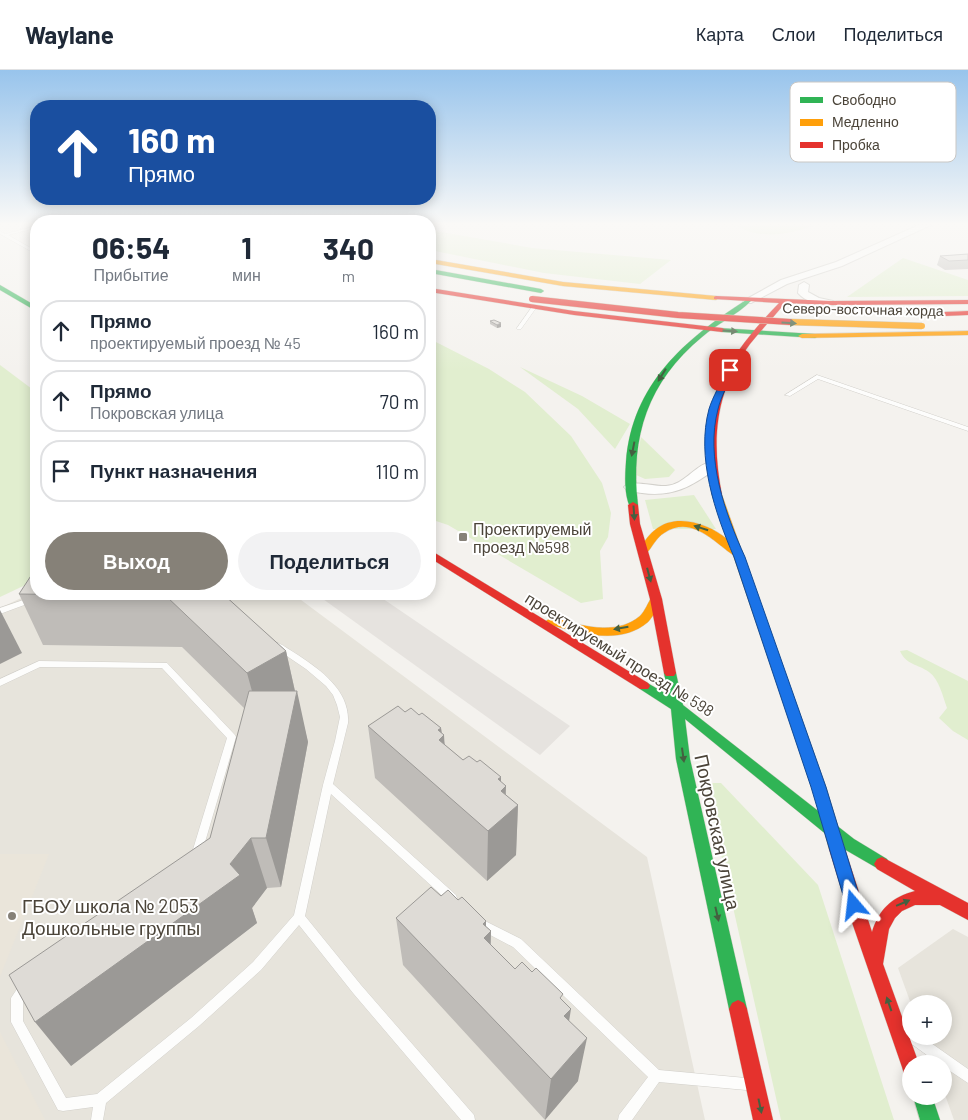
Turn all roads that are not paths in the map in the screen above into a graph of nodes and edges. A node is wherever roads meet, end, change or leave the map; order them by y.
1 (438, 274) edge
2 (493, 274) edge
3 (810, 274) edge
4 (820, 274) edge
5 (436, 281) edge
6 (804, 286) junction
7 (0, 287) edge
8 (436, 291) edge
9 (642, 294) junction
10 (535, 299) junction
11 (748, 301) junction
12 (968, 302) edge
13 (782, 303) junction
14 (852, 304) junction
15 (30, 305) edge
16 (968, 313) edge
17 (616, 319) junction
18 (921, 321) junction
19 (968, 325) edge
20 (519, 328) dead end
21 (706, 329) junction
22 (754, 332) junction
23 (968, 333) edge
24 (815, 336) junction
25 (876, 336) junction
26 (676, 357) junction
27 (737, 359) junction
28 (788, 395) dead end
29 (968, 430) edge
30 (710, 466) junction
31 (630, 480) junction
32 (643, 551) junction
33 (739, 557) junction
34 (436, 558) edge
35 (656, 599) junction
36 (31, 600) edge
37 (0, 611) edge
38 (523, 613) junction
39 (270, 640) edge
40 (0, 683) edge
41 (677, 706) junction
42 (328, 785) junction
43 (832, 831) junction
44 (188, 863) edge
45 (939, 898) junction
46 (456, 901) edge
47 (968, 912) edge
48 (471, 915) edge
49 (299, 917) junction
50 (879, 976) junction
51 (32, 978) edge
52 (897, 1027) junction
53 (907, 1055) edge
54 (656, 1076) junction
55 (968, 1077) edge
56 (755, 1085) junction
57 (100, 1100) junction
58 (925, 1105) edge
59 (97, 1120) edge
60 (469, 1120) edge
61 (624, 1120) edge
62 (763, 1120) edge
63 (930, 1120) edge

1 - 10 main road, Северо-восточная хорда
2 - 9 main road
3 - 11 street
4 - 6 street
5 - 10 main road, Северо-восточная хорда
6 - 13 street
6 - 14 street
7 - 15 main road
8 - 10 main road
9 - 11 main road
9 - 17 main road
10 - 17 main road
10 - 18 main road, Северо-восточная хорда, bridge
10 - 20 lane
11 - 13 main road
11 - 21 main road
12 - 14 main road
13 - 14 main road
13 - 22 main road
14 - 25 main road
16 - 18 main road, Северо-восточная хорда
17 - 21 main road
17 - 26 main road
18 - 19 main road, Северо-восточная хорда
21 -> 22 main road
21 - 26 main road
22 - 24 main road
22 - 27 main road
23 - 25 main road
24 - 25 main road
24 - 27 main road
26 -> 31 main road
27 - 30 main road
28 - 29 lane
30 - 31 street
30 - 33 main road
31 -> 32 main road, Покровская улица
33 -> 32 main road
32 -> 35 main road, Покровская улица
33 - 43 main road
34 - 38 main road, проектируемый проезд № 598
35 -> 38 main road
35 - 41 main road, Покровская улица
36 - 37 lane
38 - 41 main road, проектируемый проезд № 598
39 - 42 lane
40 - 44 lane
41 - 43 main road, проектируемый проезд № 598
41 -> 56 main road, Покровская улица
42 - 46 lane
42 - 49 lane
43 - 45 main road, проектируемый проезд № 598
43 - 50 main road
45 - 47 main road, проектируемый проезд № 598
50 -> 45 main road
48 - 54 lane
49 - 57 lane
49 - 60 lane
52 -> 50 main road
51 - 57 lane
52 - 53 main road
52 - 55 lane
54 - 56 lane
54 - 61 lane
56 -> 62 main road, Покровская улица
57 - 59 lane
58 - 63 main road

